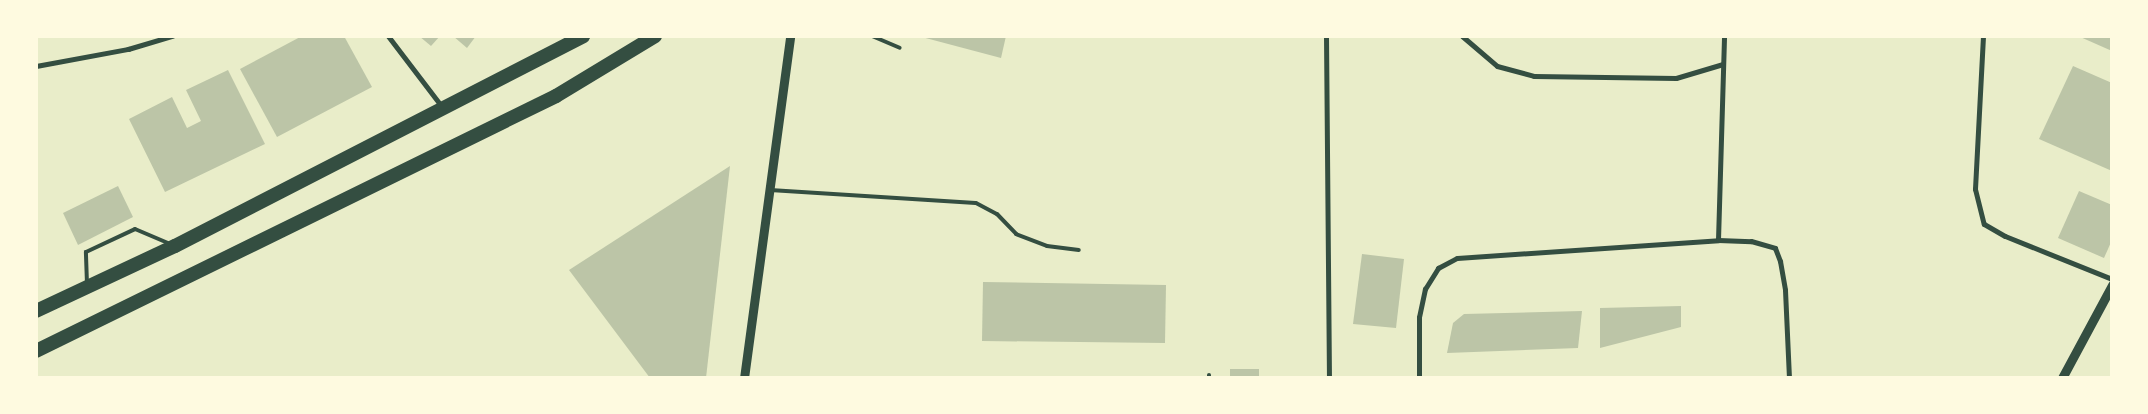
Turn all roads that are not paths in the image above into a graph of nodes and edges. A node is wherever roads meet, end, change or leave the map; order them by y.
1 (172, 36) edge
2 (388, 36) edge
3 (584, 36) edge
4 (655, 36) edge
5 (790, 36) edge
6 (872, 36) edge
7 (1326, 36) edge
8 (1462, 36) edge
9 (1724, 36) edge
10 (1983, 36) edge
11 (900, 48) dead end
12 (1723, 64) junction
13 (36, 66) edge
14 (444, 110) junction
15 (767, 190) junction
16 (1718, 240) junction
17 (175, 246) junction
18 (1079, 250) dead end
19 (2112, 279) edge
20 (2112, 285) edge
21 (87, 287) junction
22 (36, 311) edge
23 (36, 351) edge
24 (744, 378) edge
25 (1329, 378) edge
26 (1418, 378) edge
27 (1789, 378) edge
28 (2062, 378) edge

1 - 13 street
2 - 14 street
3 - 14 highway
4 - 23 highway
5 - 15 street
6 - 11 lane
7 - 25 street
8 - 12 street
9 - 12 street
10 - 19 street
12 - 16 street
14 - 17 highway
15 - 18 lane
15 - 24 street
16 - 26 street
16 - 27 street
17 - 21 highway
17 - 21 lane
20 - 28 street
21 - 22 highway

